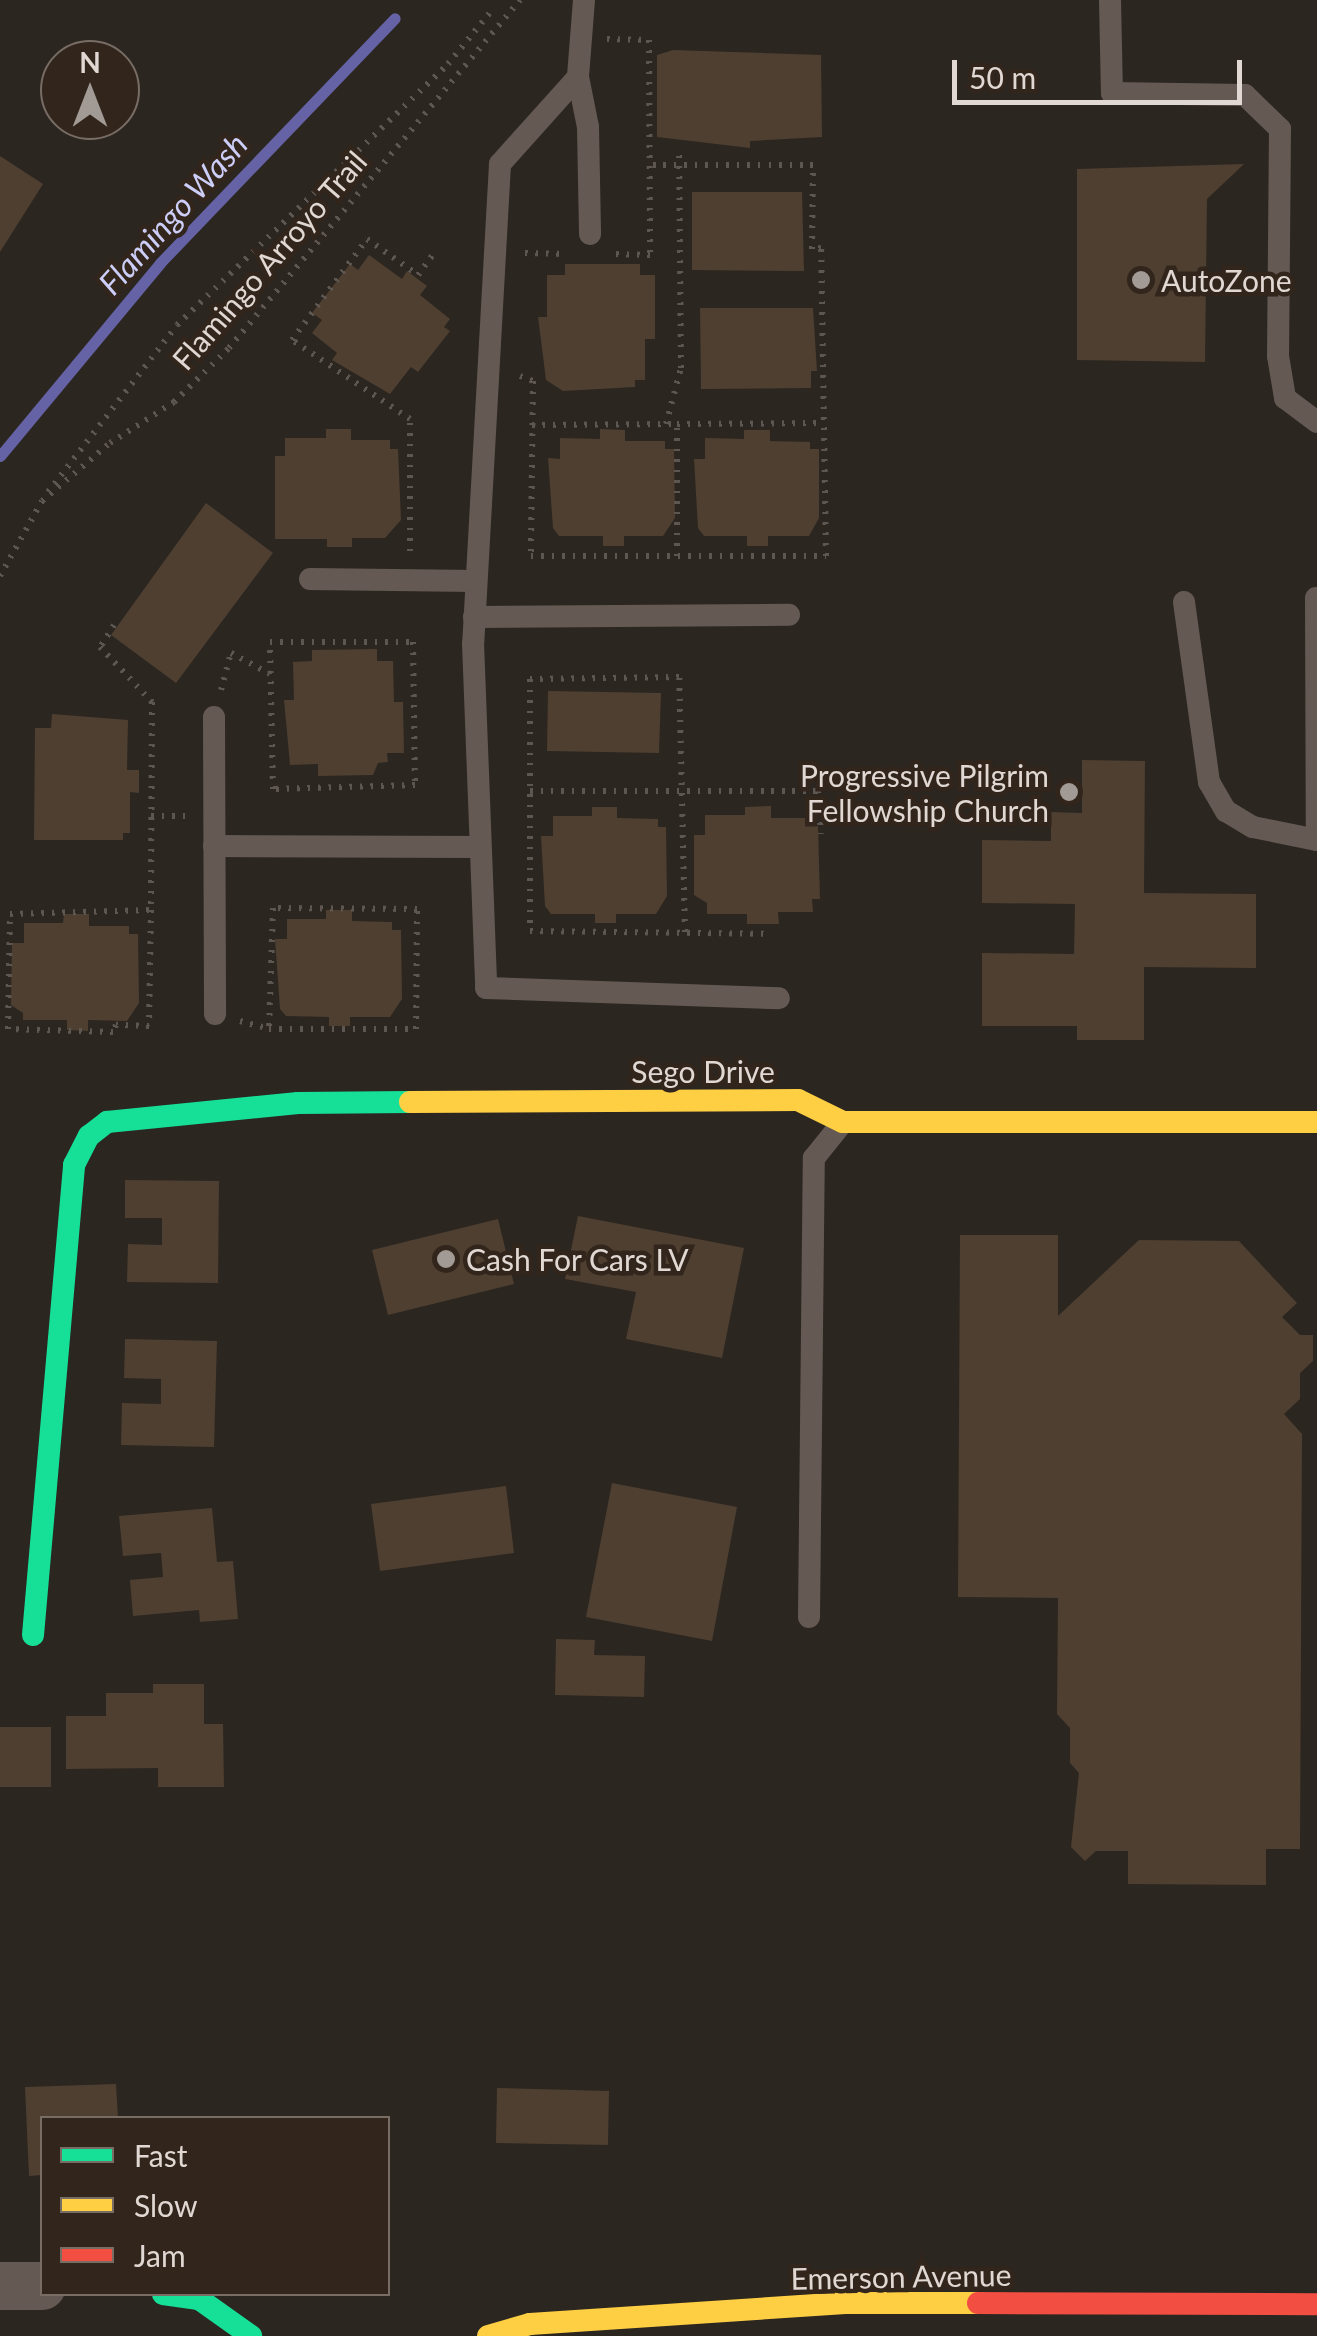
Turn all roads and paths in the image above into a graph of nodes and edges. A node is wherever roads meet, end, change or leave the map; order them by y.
1 (520, 0) edge
2 (584, 0) edge
3 (1110, 0) edge
4 (492, 10) dead end
5 (581, 37) junction
6 (578, 77) junction
7 (679, 149) dead end
8 (650, 165) junction
9 (680, 165) junction
10 (592, 244) joint
11 (436, 250) dead end
12 (576, 254) dead end
13 (520, 271) dead end
14 (520, 362) dead end
15 (1317, 422) edge
16 (822, 423) junction
17 (666, 424) junction
18 (678, 424) junction
19 (532, 425) junction
20 (42, 501) junction
21 (392, 554) dead end
22 (678, 556) junction
23 (0, 576) edge
24 (310, 579) dead end
25 (475, 581) junction
26 (1316, 598) edge
27 (1184, 602) dead end
28 (789, 616) dead end
29 (474, 617) junction
30 (114, 625) dead end
31 (271, 675) junction
32 (214, 717) joint
33 (530, 790) junction
34 (682, 790) junction
35 (821, 834) dead end
36 (1317, 840) edge
37 (214, 846) junction
38 (480, 847) junction
39 (151, 910) junction
40 (685, 932) junction
41 (769, 934) dead end
42 (779, 998) dead end
43 (215, 1014) joint
44 (270, 1029) junction
45 (843, 1122) junction
46 (1317, 1122) edge
47 (809, 1617) dead end
48 (33, 1635) dead end
49 (0, 2286) edge
50 (40, 2286) edge
51 (177, 2296) edge
52 (1317, 2304) edge
53 (251, 2336) edge
54 (488, 2336) edge

1 - 20 path, Flamingo Arroyo Trail
2 - 5 lane
3 - 15 lane
4 - 20 path
5 - 6 lane
5 - 8 path
6 - 10 lane
6 - 25 lane
7 - 9 path
8 - 9 path
8 - 10 path
9 - 16 path
9 - 17 path
11 - 21 path
12 - 13 path
14 - 19 path
16 - 18 path
16 - 22 path
17 - 18 path
17 - 19 path
18 - 22 path
19 - 22 path
20 - 23 path, Flamingo Arroyo Trail
24 - 25 lane
25 - 29 lane
26 - 36 lane
27 - 36 lane
28 - 29 lane
29 - 38 lane
30 - 39 path
31 - 31 path
31 - 32 path
32 - 37 lane
33 - 34 path
33 - 34 path
33 - 40 path
34 - 35 path
34 - 40 path
37 - 38 lane
37 - 43 lane
38 - 42 lane
39 - 39 path
40 - 41 path
43 - 44 path
44 - 44 path
45 - 46 street, Sego Drive
45 - 47 lane
45 - 48 street, Sego Drive
49 - 50 street
51 - 53 street
52 - 54 street, Emerson Avenue

